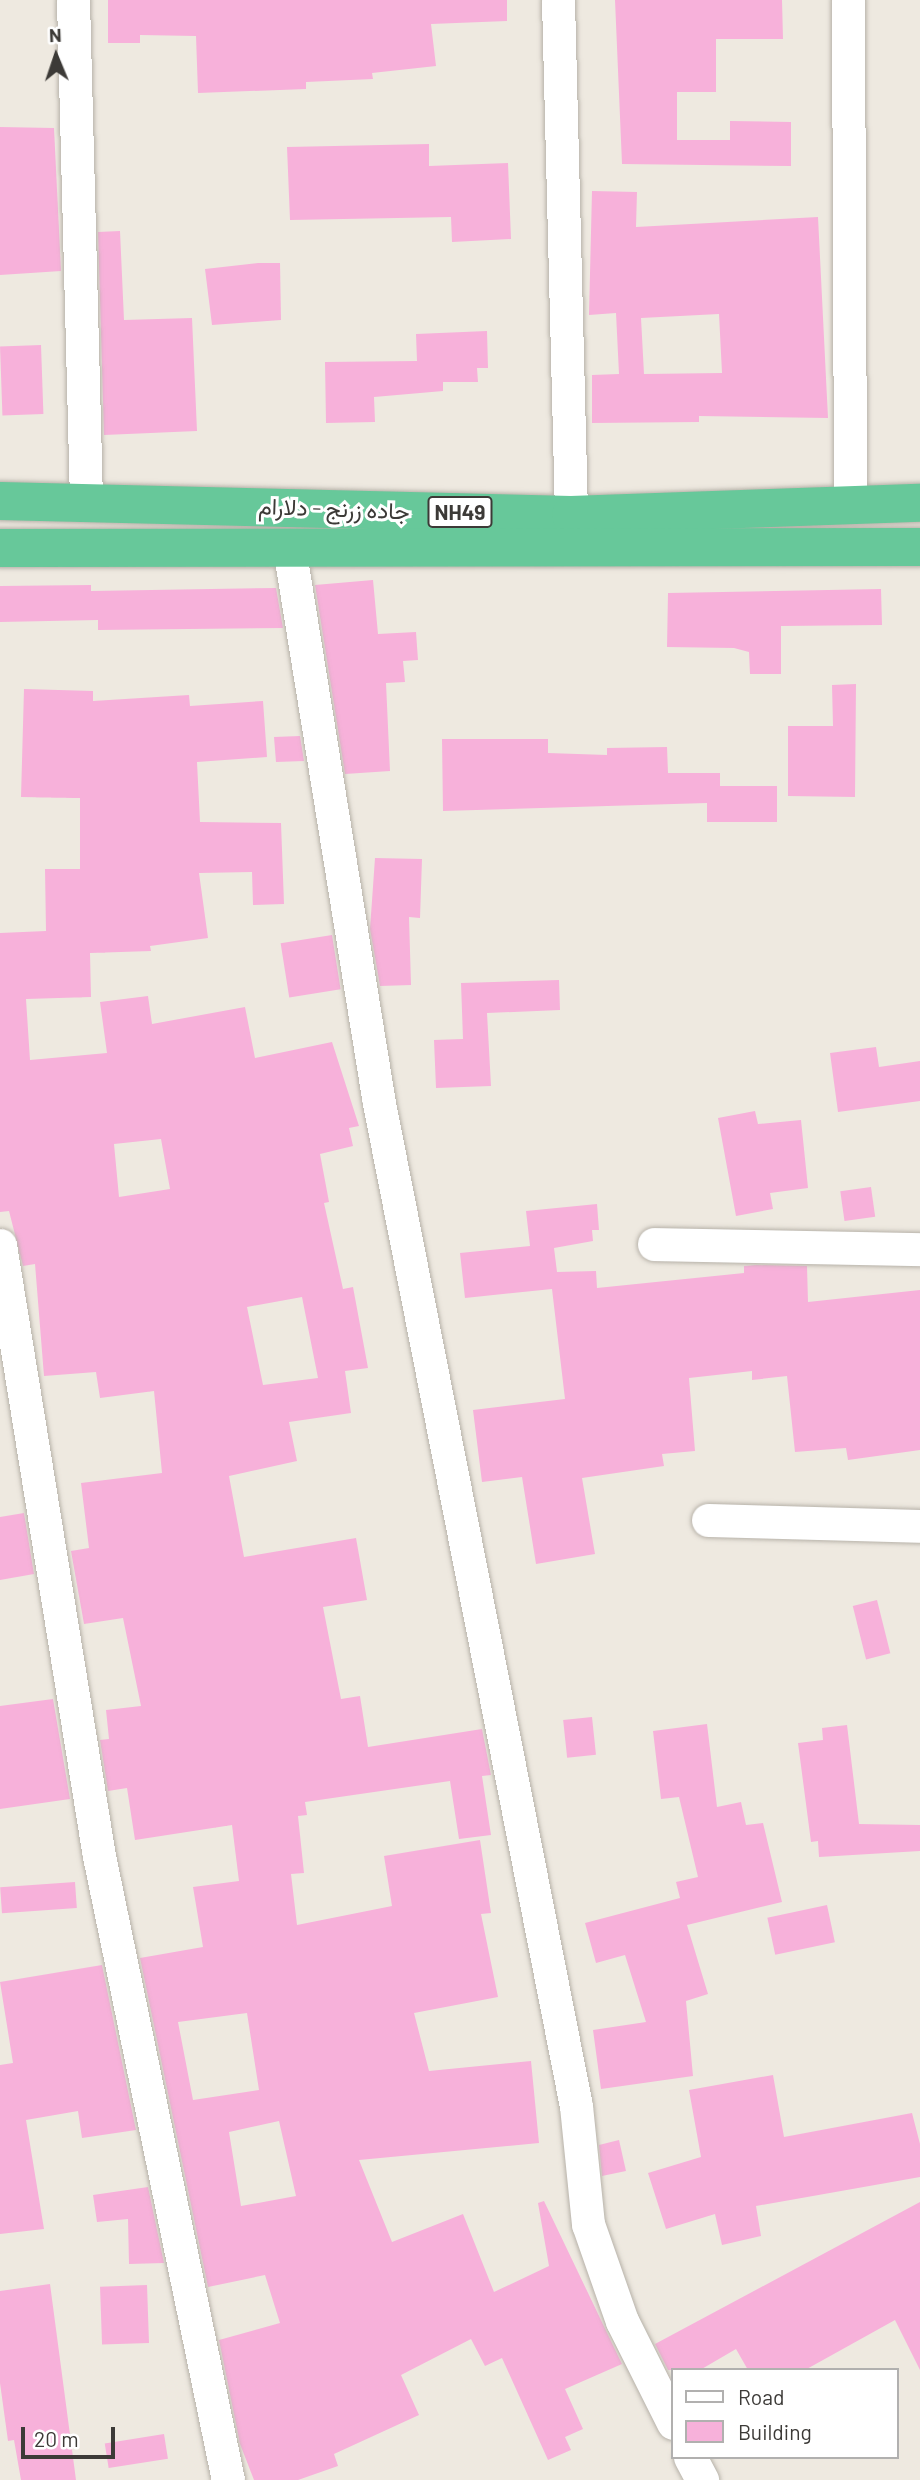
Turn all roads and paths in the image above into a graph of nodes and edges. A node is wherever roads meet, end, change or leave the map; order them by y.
1 (73, 0) edge
2 (558, 0) edge
3 (848, 0) edge
4 (86, 500) junction
5 (0, 501) edge
6 (850, 503) junction
7 (920, 503) edge
8 (571, 516) junction
9 (289, 547) junction
10 (920, 547) edge
11 (0, 548) edge
12 (654, 1244) dead end
13 (0, 1245) edge
14 (920, 1249) edge
15 (708, 1520) dead end
16 (920, 1526) edge
17 (671, 2419) edge
18 (691, 2459) edge
19 (228, 2480) edge
20 (702, 2480) edge

1 - 4 street
2 - 8 street
3 - 6 street
4 - 5 highway, جاده زرنج - دلارام / NH49
4 - 8 highway, جاده زرنج - دلارام / NH49
6 - 7 highway, جاده زرنج - دلارام / NH49
6 - 8 highway, جاده زرنج - دلارام / NH49
9 - 10 highway, جاده زرنج - دلارام / NH49
9 - 11 highway, جاده زرنج - دلارام / NH49
9 - 17 street
12 - 14 street
13 - 19 street
15 - 16 street
18 - 20 street

